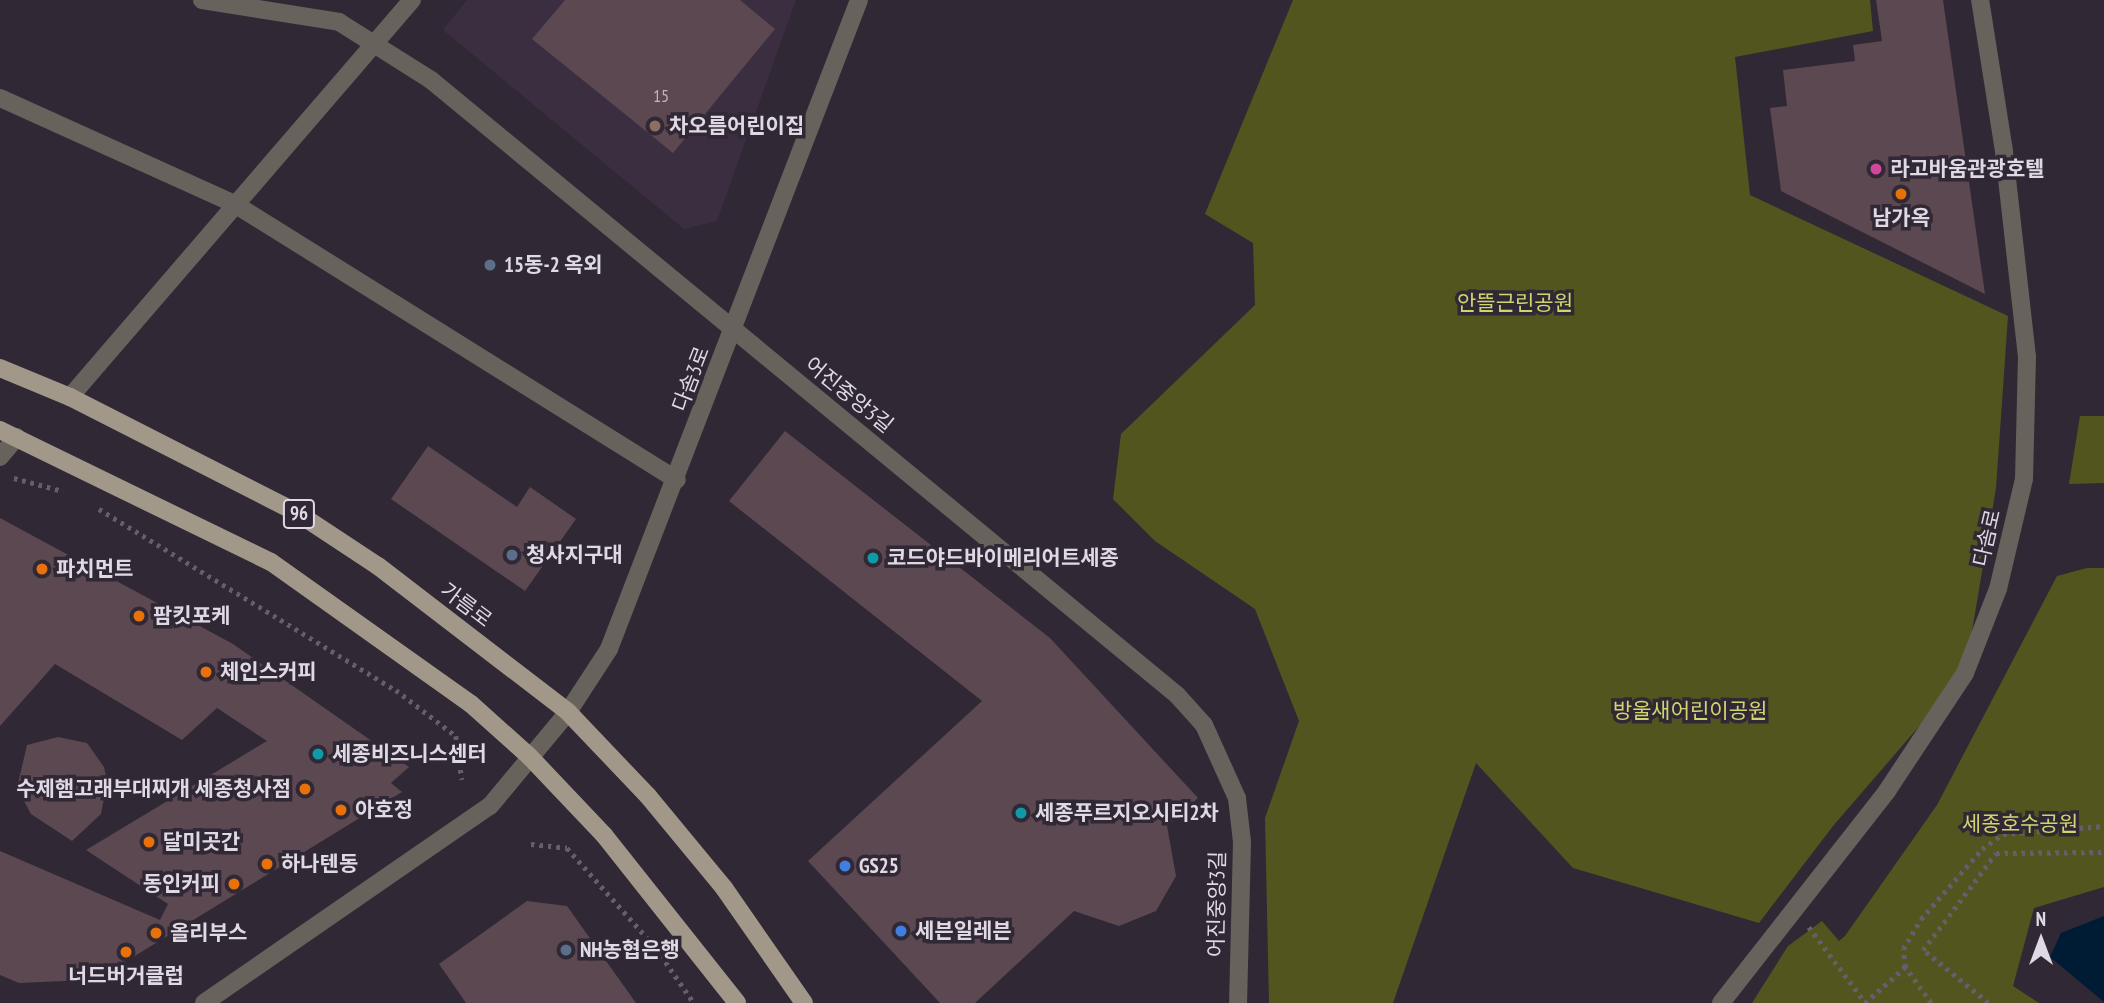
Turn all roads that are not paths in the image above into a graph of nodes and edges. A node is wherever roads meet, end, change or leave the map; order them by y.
1 (202, 0) edge
2 (412, 0) edge
3 (859, 0) edge
4 (1980, 0) edge
5 (375, 42) junction
6 (0, 98) edge
7 (233, 203) junction
8 (733, 330) junction
9 (0, 369) edge
10 (70, 397) junction
11 (0, 430) edge
12 (17, 437) junction
13 (0, 457) edge
14 (677, 480) junction
15 (568, 712) junction
16 (530, 757) junction
17 (204, 1003) edge
18 (737, 1003) edge
19 (804, 1003) edge
20 (1238, 1003) edge
21 (1721, 1003) edge

1 - 5 street, 어진중앙3길
2 - 5 street
3 - 8 street, 다솜3로
4 - 21 street, 다솜로
5 - 7 street
5 - 8 street, 어진중앙3길
6 - 7 street
7 - 10 street
7 - 14 street
8 - 14 street, 다솜3로
8 - 20 street, 어진중앙3길
9 - 10 main road, 가름로 / 96
10 - 15 main road, 가름로 / 96
11 - 12 main road
12 - 13 street
12 - 16 main road
14 - 15 street, 다솜3로
15 - 16 street, 다솜3로
15 - 19 main road, 가름로 / 96
16 - 17 street, 다솜3로
16 - 18 main road

